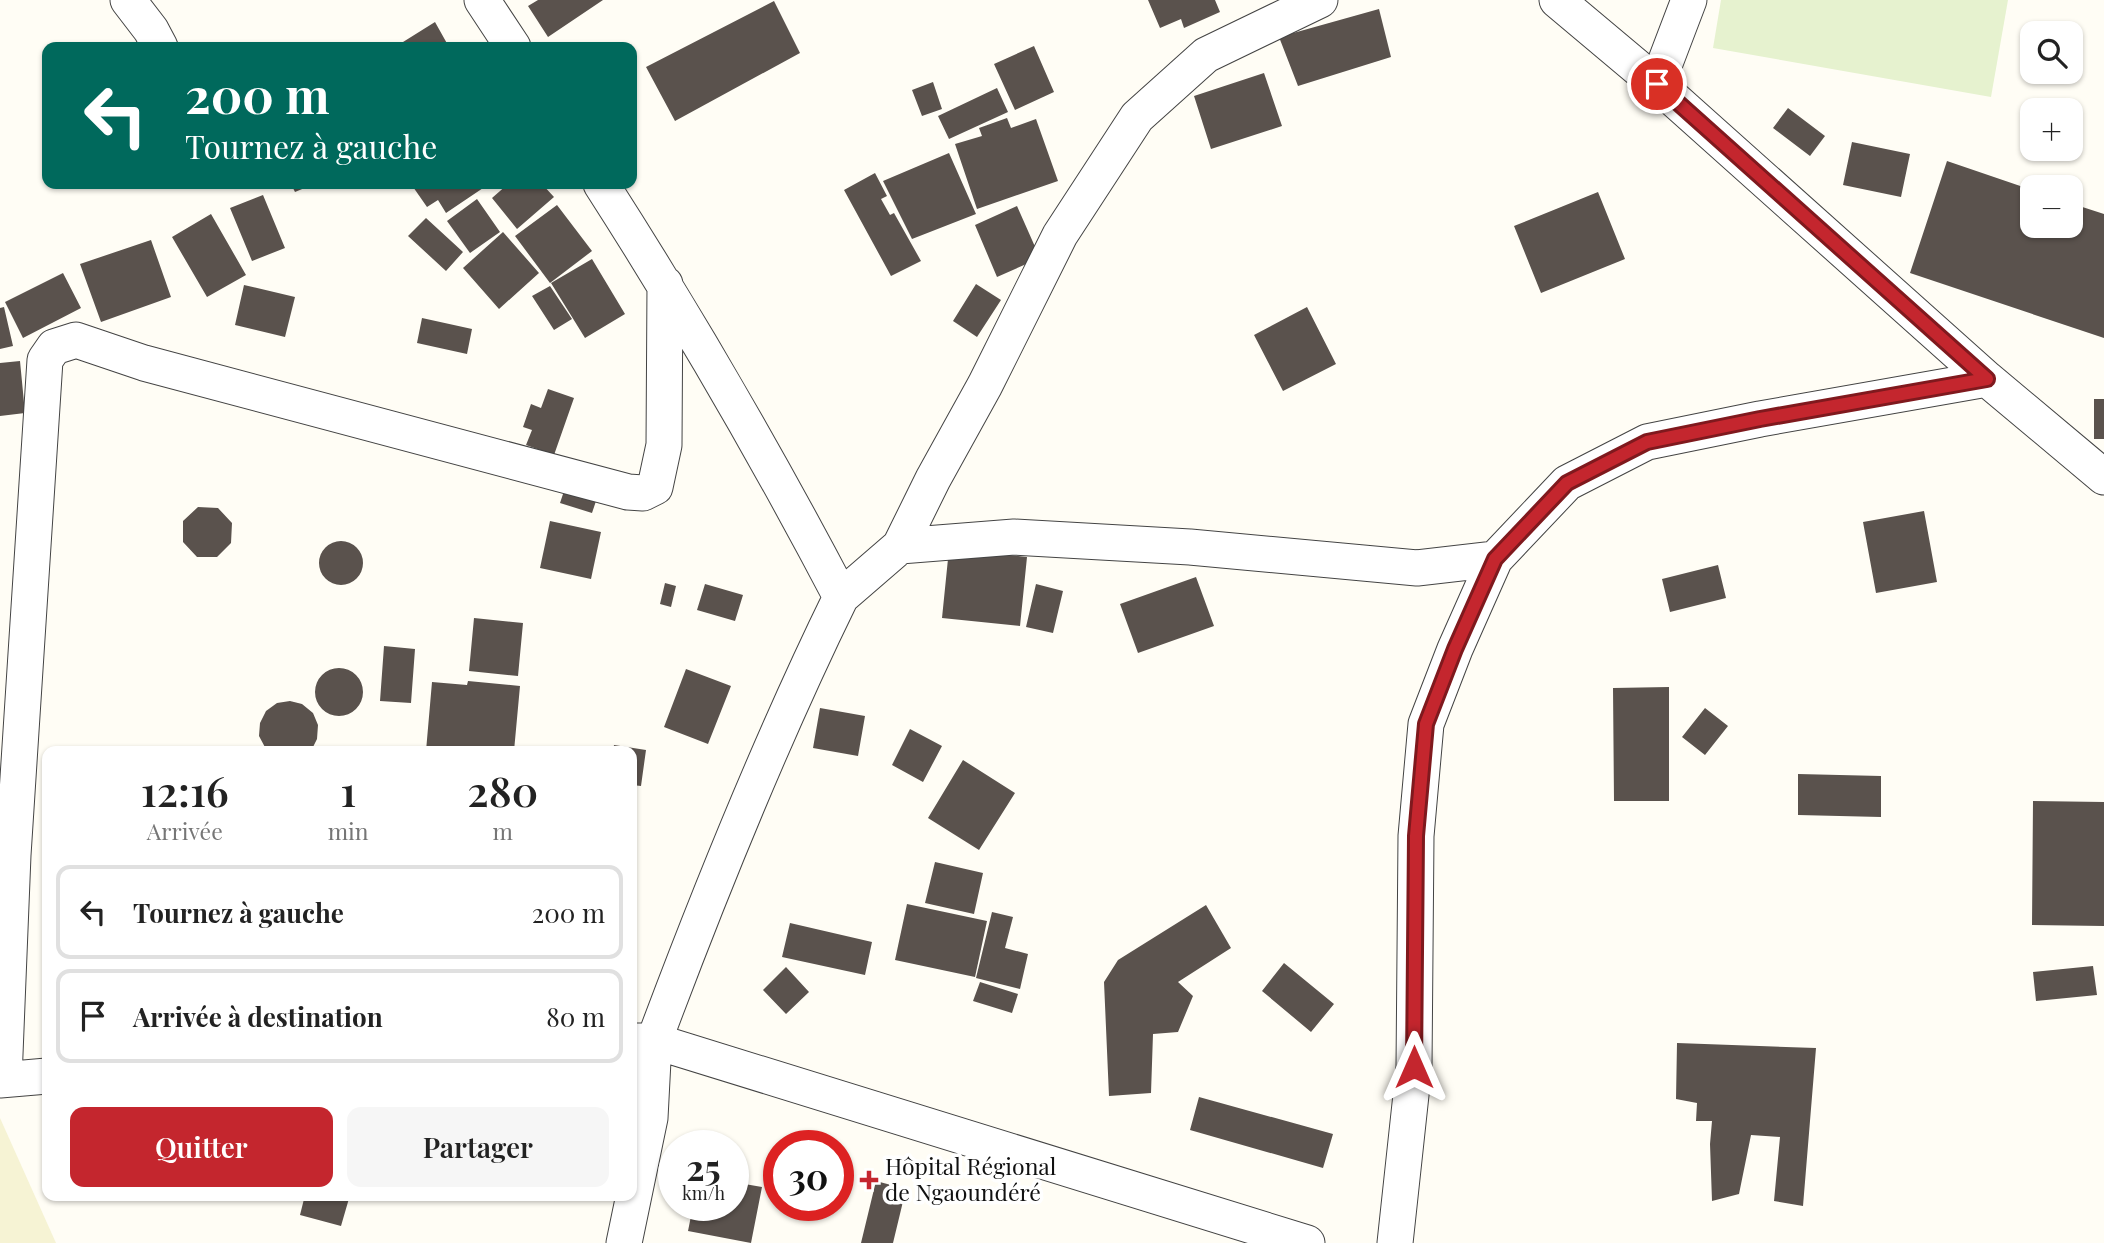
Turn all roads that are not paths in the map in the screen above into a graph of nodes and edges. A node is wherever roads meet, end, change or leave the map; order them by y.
1 (128, 0) edge
2 (482, 0) edge
3 (1320, 0) edge
4 (1557, 0) edge
5 (1689, 0) edge
6 (157, 42) edge
7 (510, 42) edge
8 (1657, 84) junction
9 (604, 189) edge
10 (665, 284) junction
11 (1987, 379) junction
12 (2104, 477) edge
13 (900, 546) junction
14 (1495, 559) junction
15 (841, 597) junction
16 (643, 1041) edge
17 (42, 1076) edge
18 (2, 1080) edge
19 (637, 1180) edge
20 (633, 1201) edge
21 (624, 1243) edge
22 (1307, 1243) edge
23 (1395, 1243) edge

1 - 6 street
2 - 7 street
3 - 13 street
4 - 8 street
5 - 8 street
8 - 11 street
9 - 10 street
10 - 15 street
10 - 18 street
11 - 12 street
11 - 14 street
13 - 14 street
13 - 15 street
14 - 23 street
15 - 16 street
16 - 19 street
16 - 22 street
17 - 18 street
20 - 21 street

